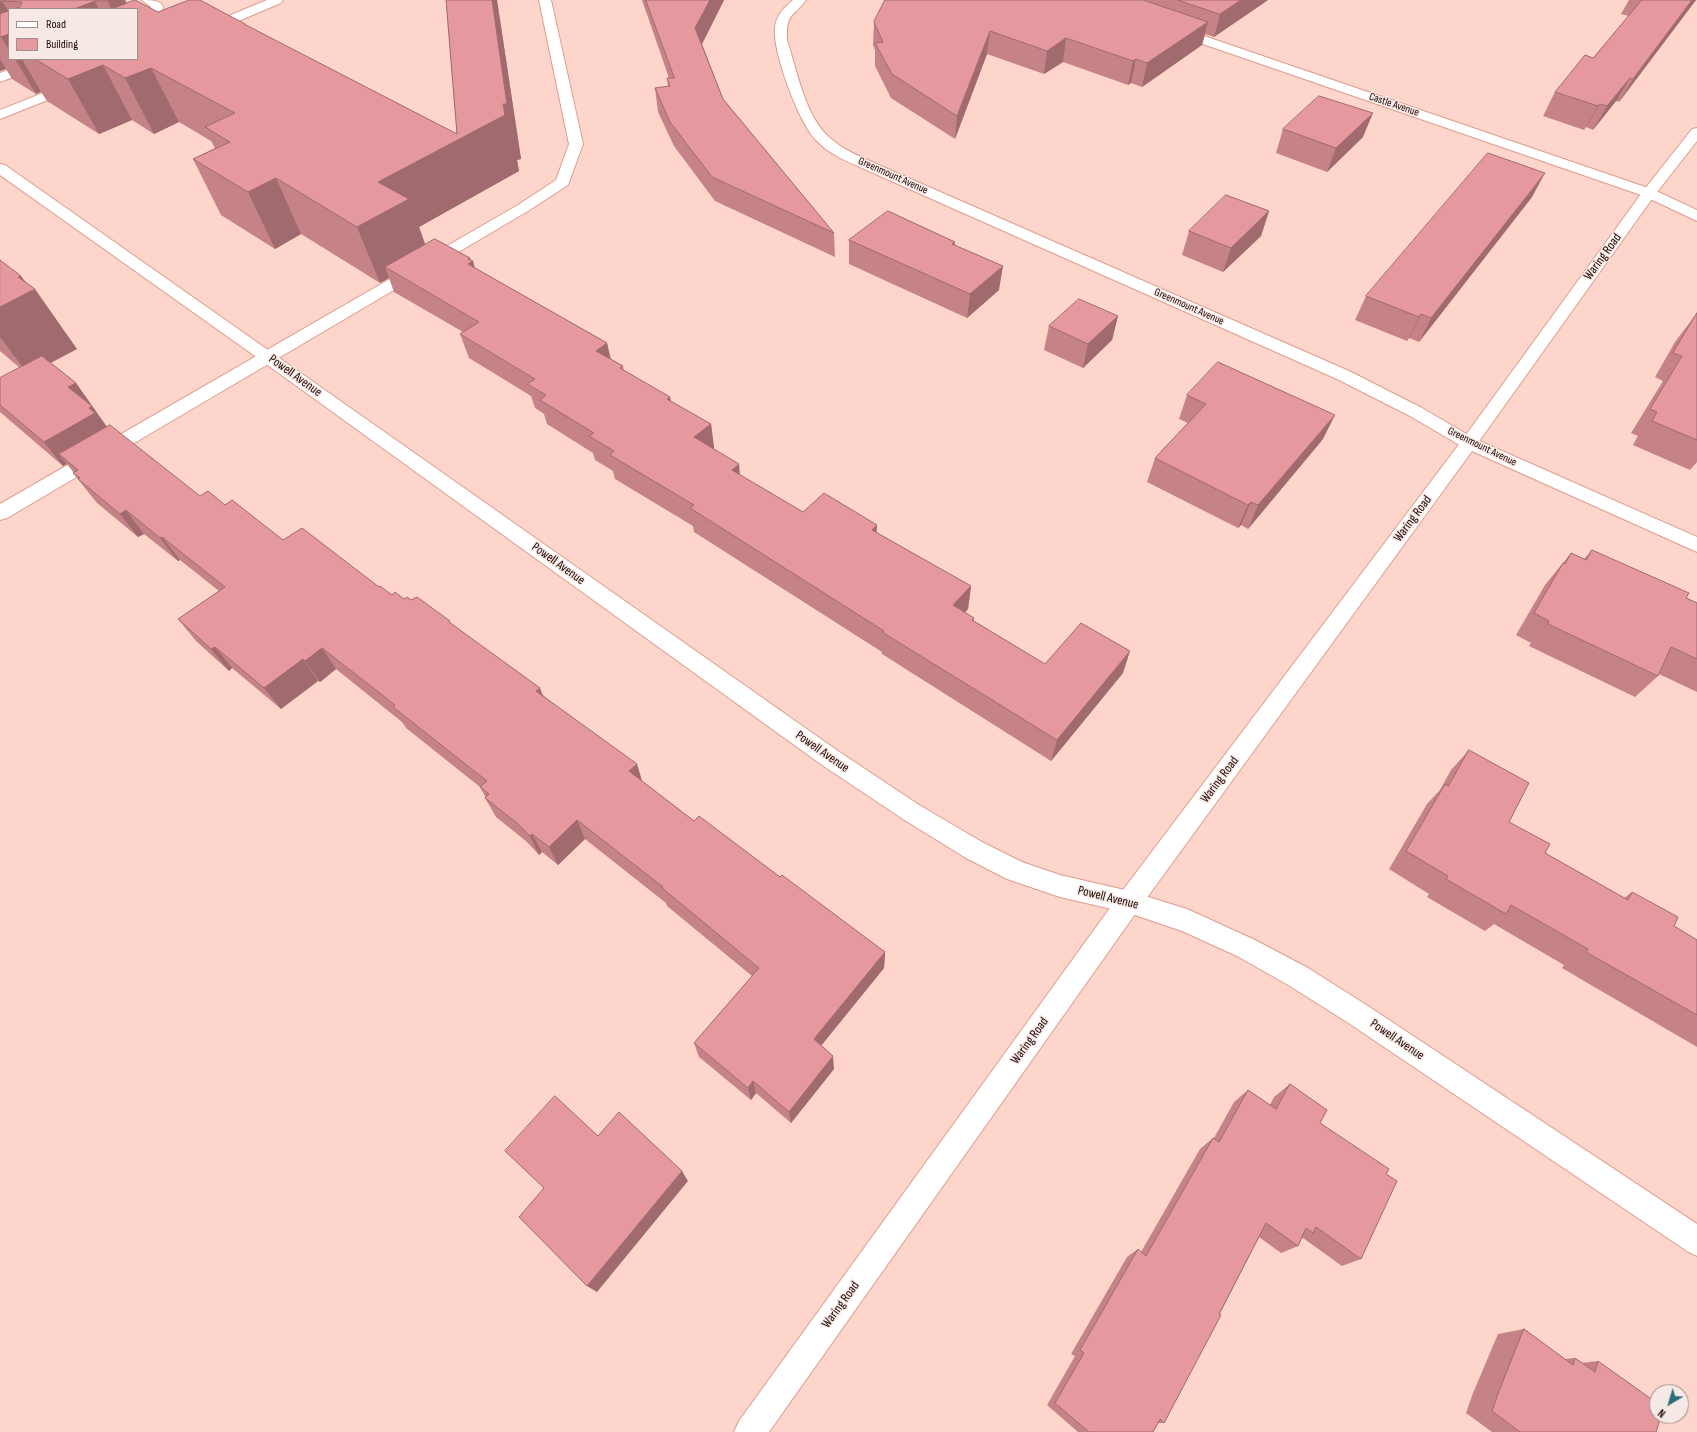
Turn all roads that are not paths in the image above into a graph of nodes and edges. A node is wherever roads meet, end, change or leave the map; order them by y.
1 (148, 0) edge
2 (277, 0) edge
3 (545, 0) edge
4 (800, 0) edge
5 (138, 24) edge
6 (1163, 26) edge
7 (193, 35) edge
8 (45, 60) edge
9 (0, 78) edge
10 (86, 80) dead end
11 (0, 115) edge
12 (1697, 132) edge
13 (0, 168) edge
14 (1649, 193) junction
15 (1697, 216) edge
16 (268, 357) junction
17 (1470, 443) junction
18 (0, 513) edge
19 (1697, 545) edge
20 (1130, 902) junction
21 (1697, 1241) edge
22 (750, 1432) edge

1 - 5 street
2 - 7 street
3 - 16 street
4 - 17 street, Greenmount Avenue
6 - 14 street, Castle Avenue
8 - 9 street
10 - 11 street
12 - 14 street, Waring Road
13 - 16 street, Powell Avenue
14 - 15 street, Castle Avenue
14 - 17 street, Waring Road
16 - 18 street
16 - 20 street, Powell Avenue
17 - 19 street, Greenmount Avenue
17 - 20 street, Waring Road
20 - 21 street, Powell Avenue
20 - 22 street, Waring Road

